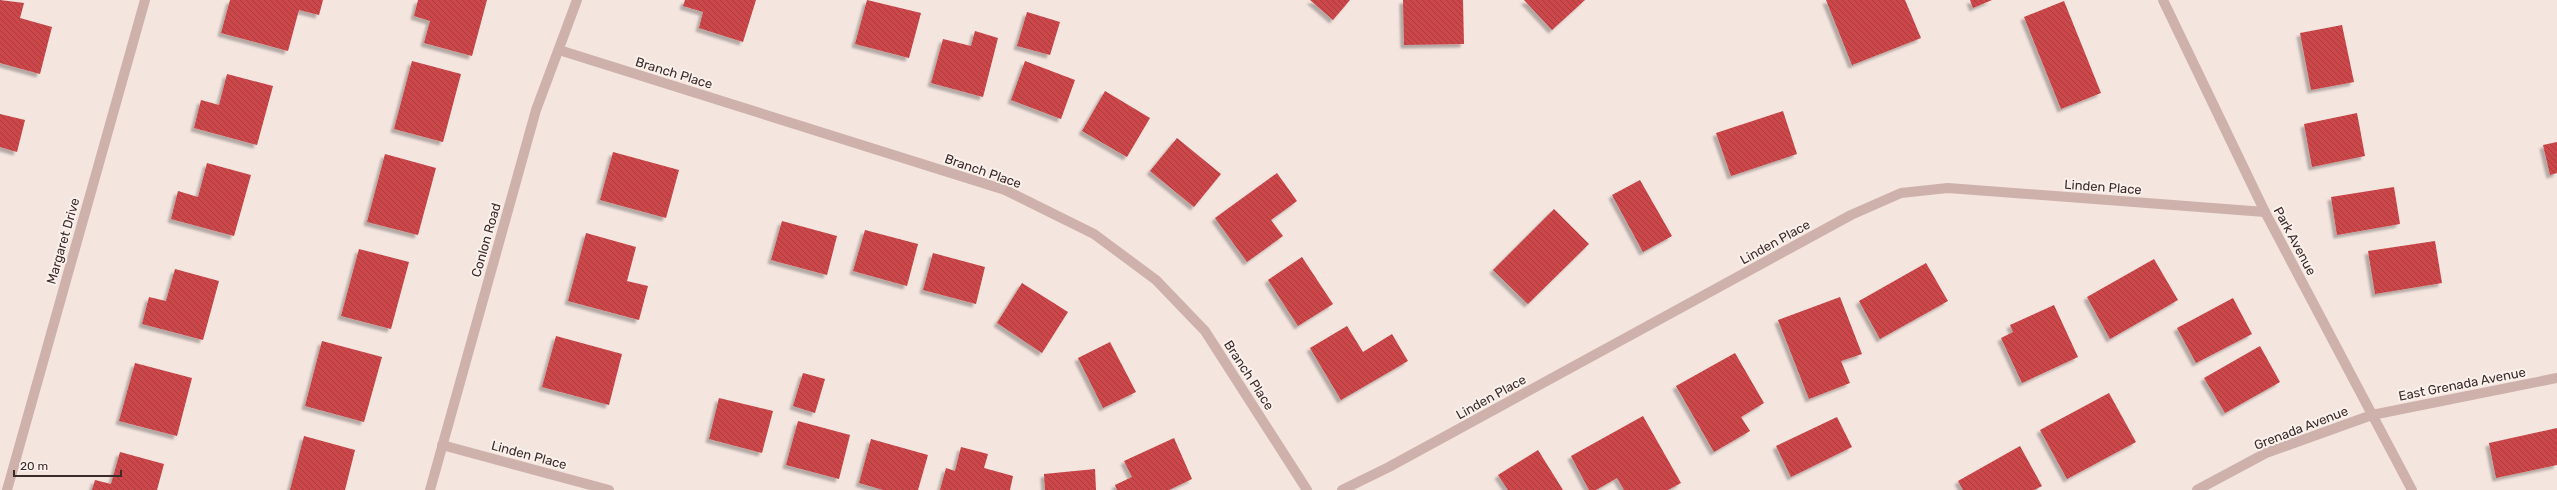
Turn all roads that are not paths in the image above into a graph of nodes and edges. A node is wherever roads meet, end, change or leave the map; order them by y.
1 (145, 0) edge
2 (577, 0) edge
3 (2163, 0) edge
4 (559, 50) junction
5 (2265, 212) junction
6 (2557, 378) edge
7 (2372, 415) junction
8 (442, 445) junction
9 (7, 490) edge
10 (430, 490) edge
11 (609, 490) edge
12 (1307, 490) edge
13 (1342, 490) edge
14 (2197, 490) edge
15 (2412, 490) edge

1 - 9 street, Margaret Drive
2 - 4 street, Conlon Road
3 - 5 street, Park Avenue
4 - 8 street, Conlon Road
4 - 12 street, Branch Place
5 - 7 street, Park Avenue
5 - 13 street, Linden Place
6 - 7 street, East Grenada Avenue
7 - 14 street, Grenada Avenue
7 - 15 street, Park Avenue
8 - 10 street, Conlon Road
8 - 11 street, Linden Place

